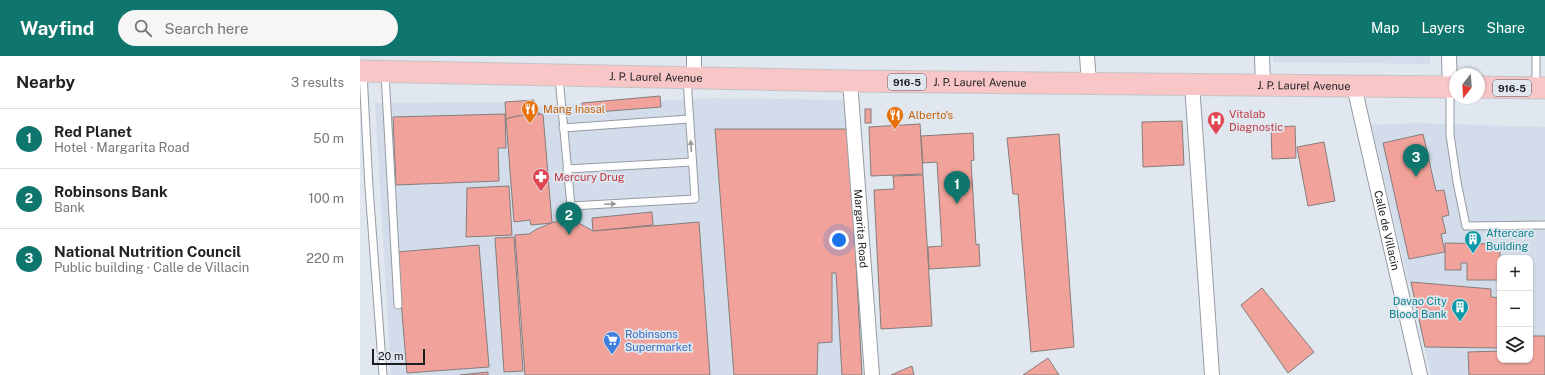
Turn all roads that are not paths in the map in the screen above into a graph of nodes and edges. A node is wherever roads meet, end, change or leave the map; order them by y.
1 (694, 56) edge
2 (1087, 56) edge
3 (1262, 56) edge
4 (1449, 56) edge
5 (1536, 56) edge
6 (1450, 68) edge
7 (361, 71) edge
8 (385, 71) junction
9 (559, 75) junction
10 (690, 77) junction
11 (850, 81) junction
12 (1088, 83) junction
13 (1192, 84) junction
14 (1263, 85) junction
15 (1354, 86) junction
16 (1449, 87) edge
17 (1485, 87) edge
18 (1540, 88) edge
19 (1451, 104) edge
20 (689, 120) junction
21 (563, 128) junction
22 (692, 162) junction
23 (567, 169) junction
24 (1545, 225) edge
25 (398, 305) dead end
26 (383, 375) edge
27 (872, 375) edge
28 (1212, 375) edge
29 (1420, 375) edge

1 - 10 street
2 - 12 street
3 - 14 street
4 - 6 street
5 - 18 lane
7 - 8 main road, J. P. Laurel Avenue / 916-5
7 - 26 lane
8 - 9 main road, J. P. Laurel Avenue / 916-5
8 - 25 lane
9 - 10 main road, J. P. Laurel Avenue / 916-5
9 - 21 lane
10 - 11 main road, J. P. Laurel Avenue / 916-5
10 - 20 lane
11 - 12 main road, J. P. Laurel Avenue / 916-5
11 - 27 street, Margarita Road
12 - 13 main road, J. P. Laurel Avenue / 916-5
13 - 14 main road, J. P. Laurel Avenue / 916-5
13 - 28 street
14 - 15 main road, J. P. Laurel Avenue / 916-5
15 - 16 main road, J. P. Laurel Avenue / 916-5
15 - 29 street, Calle de Villacin
17 - 18 main road, 916-5
19 - 24 lane
20 - 21 lane
22 -> 20 lane
21 - 23 lane
22 - 23 lane
23 -> 22 lane

